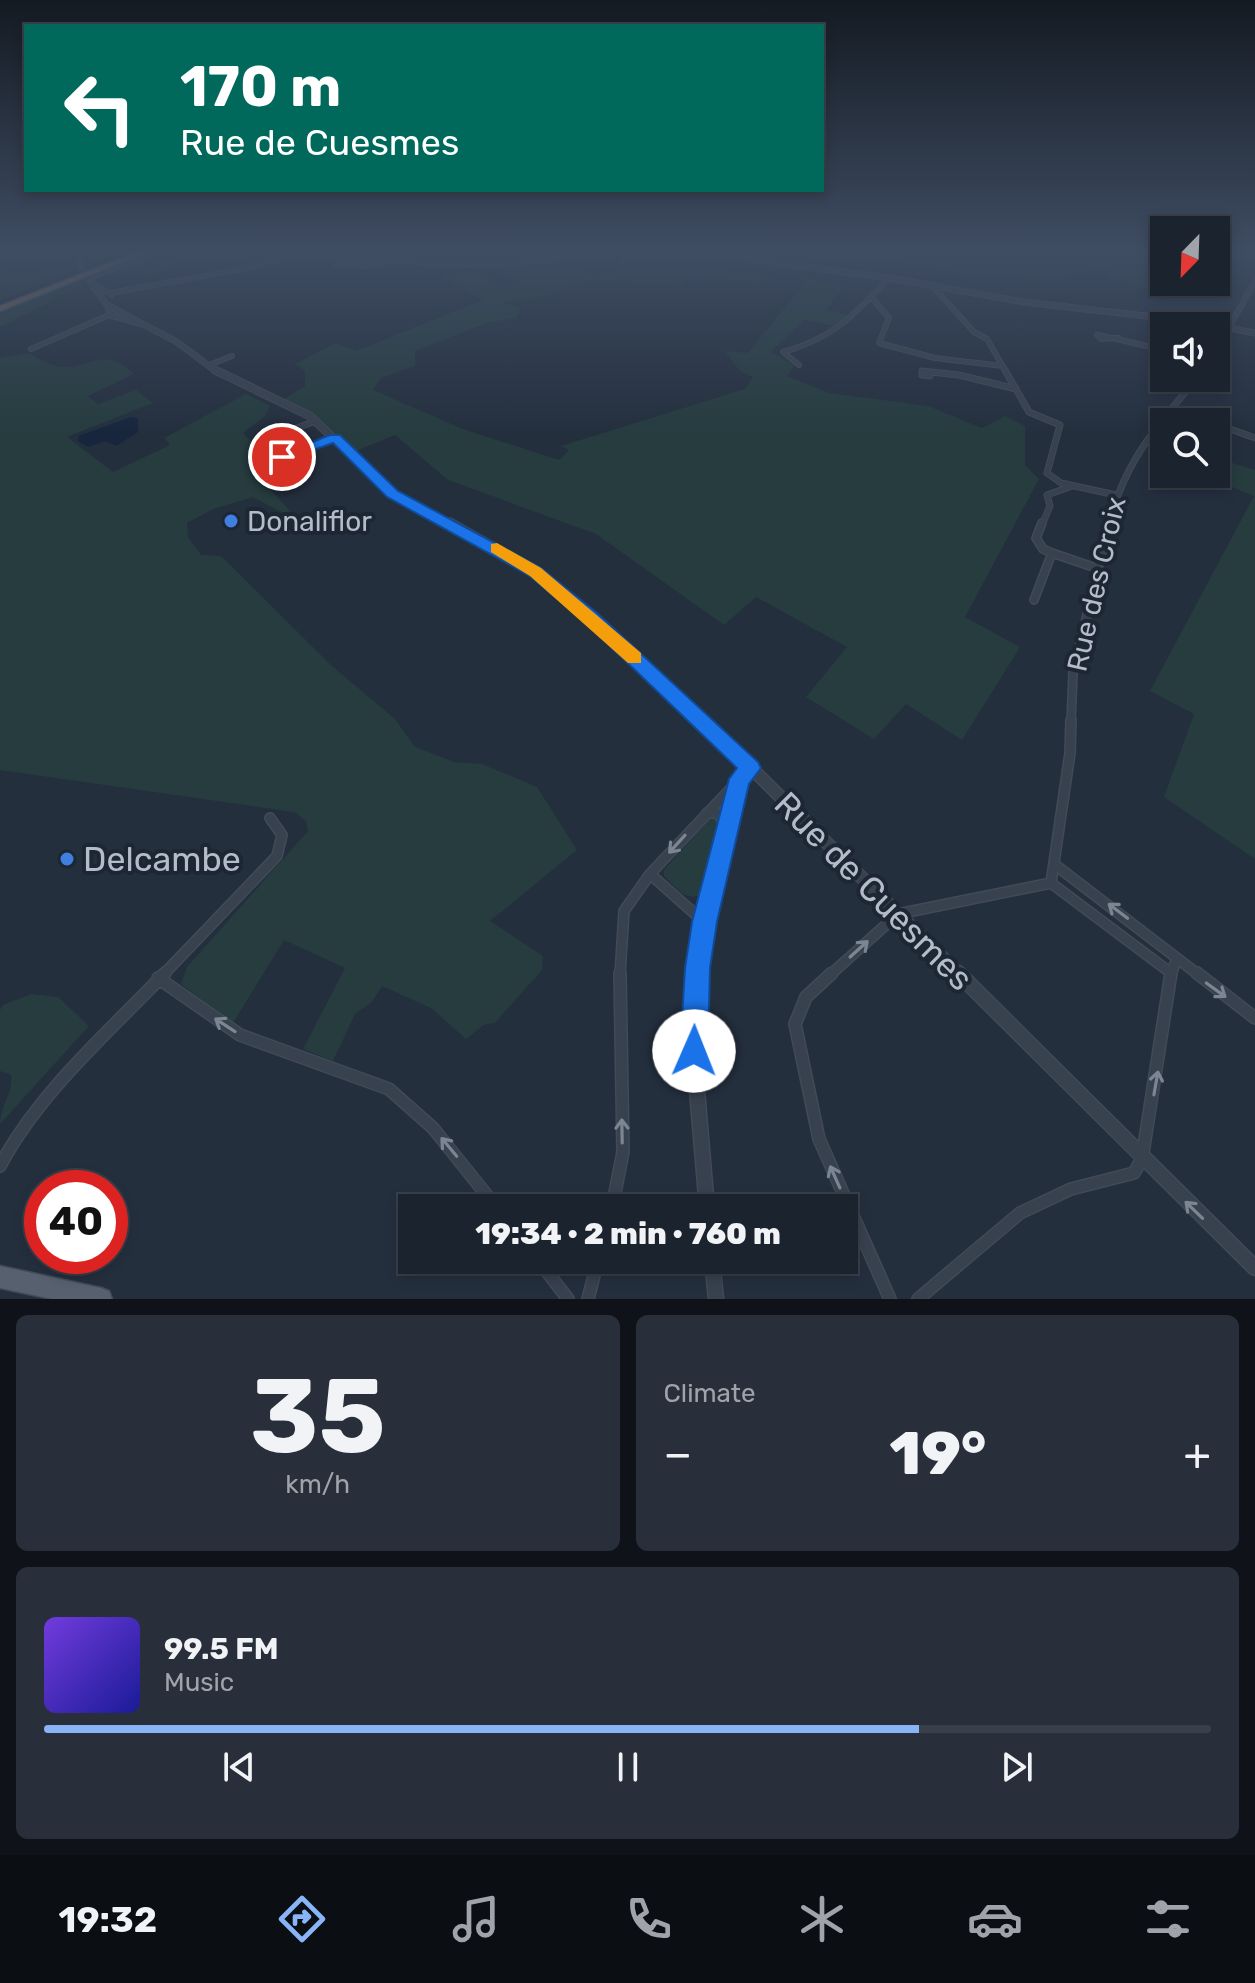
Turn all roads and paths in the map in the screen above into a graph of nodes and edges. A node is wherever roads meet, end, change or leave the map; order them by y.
1 (108, 312) edge
2 (119, 312) edge
3 (858, 312) edge
4 (884, 312) edge
5 (955, 312) edge
6 (1113, 312) edge
7 (1238, 312) edge
8 (109, 315) junction
9 (1150, 316) edge
10 (144, 325) junction
11 (1230, 327) joint
12 (1255, 333) edge
13 (1118, 338) dead end
14 (1150, 346) edge
15 (31, 349) dead end
16 (232, 356) dead end
17 (209, 365) junction
18 (799, 365) dead end
19 (1003, 366) junction
20 (931, 372) dead end
21 (1016, 389) junction
22 (1186, 392) edge
23 (1173, 408) edge
24 (315, 421) junction
25 (1230, 429) edge
26 (292, 430) junction
27 (1150, 435) edge
28 (335, 438) junction
29 (1255, 438) edge
30 (312, 447) junction
31 (1074, 486) junction
32 (1116, 495) junction
33 (1052, 553) junction
34 (1099, 569) junction
35 (1034, 600) dead end
36 (751, 768) junction
37 (740, 779) junction
38 (705, 813) junction
39 (270, 818) dead end
40 (728, 832) junction
41 (1054, 864) junction
42 (650, 874) junction
43 (1051, 883) junction
44 (898, 914) junction
45 (704, 922) junction
46 (1176, 961) junction
47 (1171, 973) junction
48 (158, 978) junction
49 (1255, 1018) edge
50 (1142, 1159) junction
51 (0, 1166) edge
52 (486, 1194) edge
53 (615, 1194) edge
54 (706, 1194) edge
55 (1250, 1264) edge
56 (549, 1274) edge
57 (594, 1274) edge
58 (713, 1274) edge
59 (0, 1277) edge
60 (101, 1299) edge
61 (568, 1299) edge
62 (588, 1299) edge
63 (716, 1299) edge
64 (890, 1299) edge
65 (918, 1299) edge

1 - 8 street
2 - 10 street, Rue de Cuesmes
3 - 18 street
4 - 19 street
5 - 19 street
6 - 9 street
7 - 11 street
8 - 10 street
8 - 15 street
10 - 17 street, Rue de Cuesmes
11 - 12 street
13 - 14 street
16 - 17 street
17 - 24 street, Rue de Cuesmes
19 - 21 street
20 - 21 street
21 - 31 street
22 - 23 street, Rue des Croix
24 - 26 street
24 - 28 street, Rue de Cuesmes
25 - 29 street
26 - 30 street
26 - 30 street
27 - 32 street, Rue des Croix
28 - 30 street
28 - 36 street, Rue de Cuesmes
31 - 32 street
31 - 33 street
32 - 34 street, Rue des Croix
33 - 34 street
33 - 35 street
34 - 41 street, Rue des Croix
36 - 37 street
36 - 44 street, Rue de Cuesmes
37 - 38 street
37 - 40 street
38 - 40 street
38 -> 42 street
39 - 48 street
40 - 45 street
41 - 43 street, Rue des Croix
46 -> 41 street
42 - 45 street
53 -> 42 street
43 - 44 street
43 - 47 street
44 - 50 street, Rue de Cuesmes
64 -> 44 street
45 - 54 street
46 - 47 street
46 -> 49 street
50 -> 47 street
48 - 51 street
52 -> 48 street
55 -> 50 street, Rue de Cuesmes
50 - 65 street
56 - 61 street
57 - 62 street
58 - 63 street
59 - 60 main road

